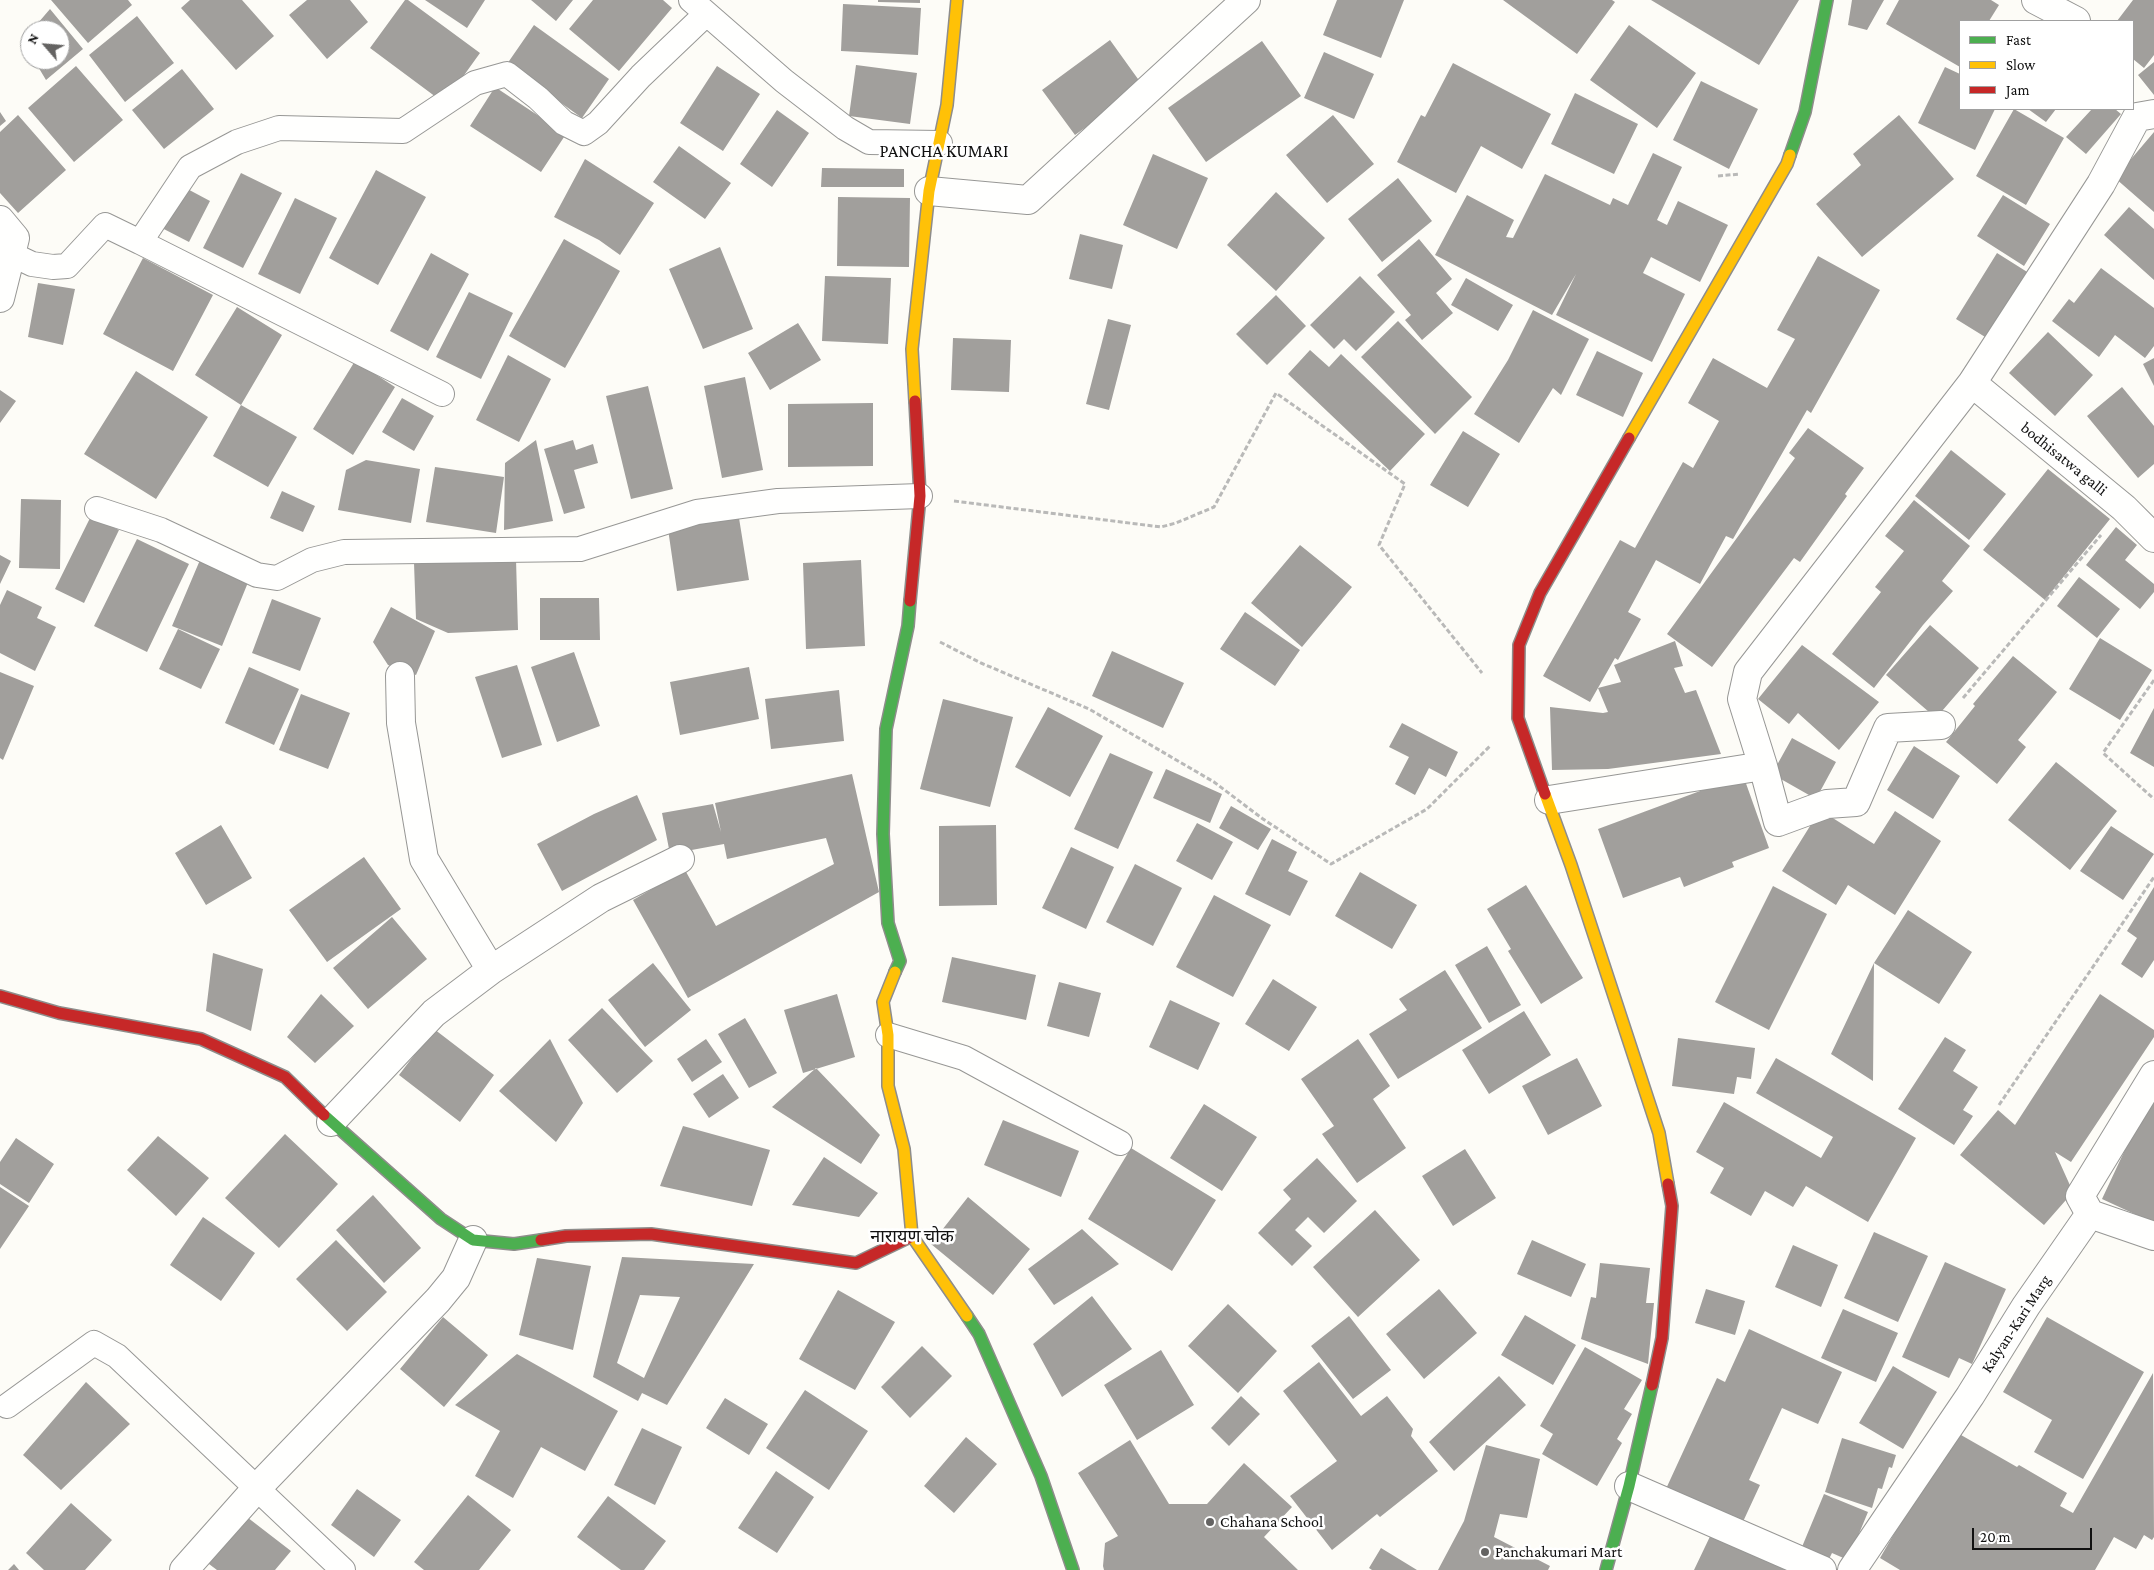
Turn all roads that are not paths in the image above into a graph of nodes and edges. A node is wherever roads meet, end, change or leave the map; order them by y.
1 (957, 0) edge
2 (1246, 0) edge
3 (1828, 0) edge
4 (2036, 0) edge
5 (698, 7) edge
6 (2074, 20) edge
7 (2154, 114) edge
8 (940, 143) junction
9 (928, 191) junction
10 (0, 220) edge
11 (140, 242) junction
12 (11, 254) junction
13 (0, 298) edge
14 (1972, 382) junction
15 (442, 394) dead end
16 (920, 496) junction
17 (97, 510) dead end
18 (2154, 538) edge
19 (400, 676) dead end
20 (1941, 724) road end
21 (1763, 766) junction
22 (1549, 800) junction
23 (680, 859) dead end
24 (491, 970) junction
25 (0, 996) edge
26 (888, 1035) junction
27 (2154, 1075) edge
28 (331, 1122) junction
29 (1120, 1143) dead end
30 (2090, 1214) junction
31 (912, 1236) junction
32 (2154, 1236) edge
33 (473, 1240) junction
34 (7, 1406) dead end
35 (1629, 1486) junction
36 (256, 1489) junction
37 (184, 1570) edge
38 (343, 1570) edge
39 (1073, 1570) edge
40 (1606, 1570) edge
41 (1822, 1570) edge
42 (1852, 1570) edge
43 (1860, 1570) edge
44 (1878, 1570) edge

1 - 8 street
2 - 9 street
3 - 22 street
4 - 6 street
5 - 8 lane
5 - 11 lane
7 - 14 street
8 - 9 street
9 - 16 street
10 - 12 street
11 - 12 lane
11 - 15 lane
12 - 13 street
14 - 18 street, bodhisatwa galli
14 - 21 street
16 - 17 lane
16 - 26 street
19 - 24 street
20 - 21 street
21 - 22 street
22 - 35 street
23 - 24 street
24 - 28 street
25 - 28 street
26 - 29 lane
26 - 31 street
27 - 30 street
28 - 33 street
30 - 32 street
30 - 42 street, Kalyan-Kari Marg
31 - 33 street
31 - 39 street
33 - 36 street
34 - 36 lane
35 - 40 street
35 - 41 street
36 - 37 street
36 - 38 lane
43 - 44 street

